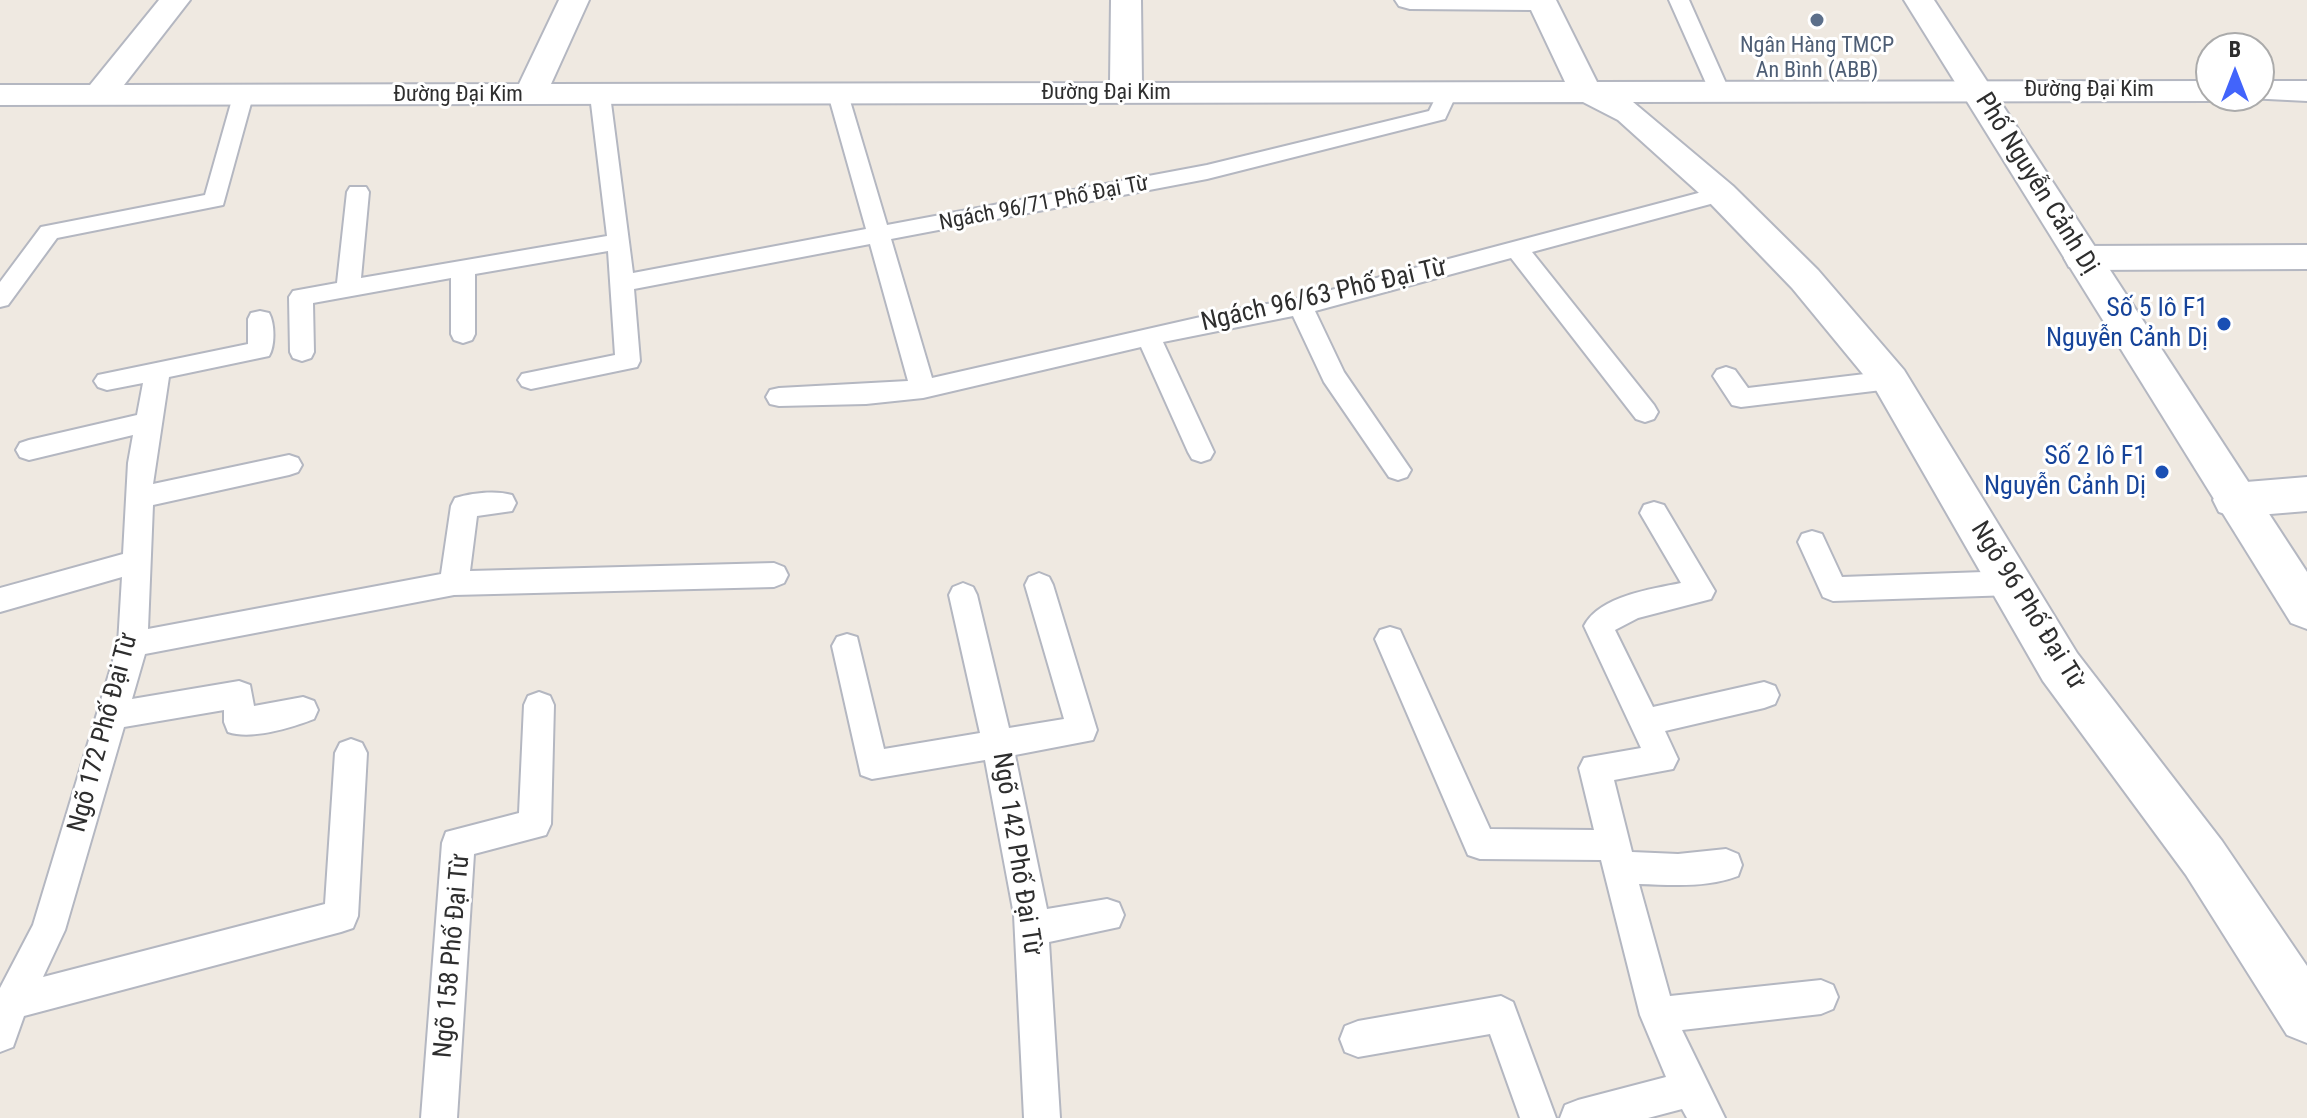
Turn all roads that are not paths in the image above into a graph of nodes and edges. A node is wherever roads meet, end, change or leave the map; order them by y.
1 (175, 0) edge
2 (574, 0) edge
3 (1126, 0) edge
4 (1410, 0) edge
5 (1679, 0) edge
6 (1919, 0) edge
7 (1541, 1) edge
8 (1585, 90) junction
9 (1719, 90) junction
10 (1977, 90) junction
11 (1448, 91) junction
12 (2195, 91) edge
13 (2275, 91) edge
14 (2307, 91) edge
15 (1126, 93) junction
16 (838, 94) junction
17 (0, 95) edge
18 (530, 95) junction
19 (600, 95) junction
20 (98, 96) junction
21 (243, 96) junction
22 (358, 192) dead end
23 (1721, 194) junction
24 (880, 236) junction
25 (619, 241) junction
26 (1517, 249) junction
27 (2307, 257) edge
28 (2082, 258) junction
29 (463, 268) junction
30 (622, 283) junction
31 (348, 289) junction
32 (0, 299) edge
33 (1301, 306) junction
34 (260, 319) dead end
35 (463, 334) dead end
36 (1149, 338) junction
37 (302, 352) dead end
38 (158, 371) junction
39 (1726, 376) dead end
40 (531, 380) dead end
41 (1890, 380) junction
42 (107, 381) dead end
43 (923, 389) junction
44 (779, 397) dead end
45 (1645, 412) dead end
46 (147, 422) junction
47 (29, 450) dead end
48 (1201, 452) dead end
49 (289, 465) dead end
50 (1398, 470) dead end
51 (2307, 494) edge
52 (140, 497) junction
53 (2234, 500) junction
54 (502, 503) dead end
55 (1654, 513) dead end
56 (1812, 542) dead end
57 (136, 562) junction
58 (774, 575) dead end
59 (454, 583) junction
60 (2012, 583) junction
61 (1039, 585) dead end
62 (963, 595) dead end
63 (0, 600) edge
64 (2307, 610) edge
65 (1390, 639) dead end
66 (133, 644) junction
67 (847, 646) dead end
68 (1764, 695) dead end
69 (539, 705) dead end
70 (303, 710) dead end
71 (111, 716) junction
72 (1643, 723) junction
73 (998, 746) junction
74 (351, 753) dead end
75 (1618, 856) junction
76 (1726, 865) dead end
77 (1107, 915) dead end
78 (1032, 928) junction
79 (1821, 997) dead end
80 (4, 1014) edge
81 (1658, 1015) junction
82 (2307, 1015) edge
83 (1358, 1039) dead end
84 (1698, 1104) edge
85 (439, 1118) edge
86 (1042, 1118) edge
87 (1538, 1118) edge
88 (1578, 1118) edge

1 - 20 street
2 - 18 street
3 - 15 street
4 - 7 street
5 - 9 lane
6 - 10 street, Phố Nguyễn Cảnh Dị
7 - 8 street
8 - 9 street, Đường Đại Kim
8 - 11 street, Đường Đại Kim
8 - 23 street, Ngõ 96 Phố Đại Từ
9 - 10 street, Đường Đại Kim
10 - 12 street, Đường Đại Kim
10 - 28 street, Phố Nguyễn Cảnh Dị
11 - 15 street, Đường Đại Kim
11 - 24 lane, Ngách 96/71 Phố Đại Từ
13 - 14 street
15 - 16 street, Đường Đại Kim
16 - 19 street, Đường Đại Kim
16 - 24 lane
17 - 20 street, Đường Đại Kim
18 - 19 street, Đường Đại Kim
18 - 21 street, Đường Đại Kim
19 - 25 lane
20 - 21 street, Đường Đại Kim
21 - 32 lane
22 - 31 lane
23 - 26 lane, Ngách 96/63 Phố Đại Từ
23 - 41 street, Ngõ 96 Phố Đại Từ
24 - 30 lane, Ngách 96/71 Phố Đại Từ
24 - 43 lane
25 - 29 lane
25 - 30 lane
26 - 33 lane, Ngách 96/63 Phố Đại Từ
26 - 45 lane
27 - 28 street
28 - 53 street, Phố Nguyễn Cảnh Dị
29 - 31 lane
29 - 35 lane
30 - 40 lane
31 - 37 lane
33 - 36 lane, Ngách 96/63 Phố Đại Từ
33 - 50 lane
34 - 38 lane
36 - 43 lane, Ngách 96/63 Phố Đại Từ
36 - 48 lane
38 - 42 lane
38 - 46 lane, Ngõ 172 Phố Đại Từ
39 - 41 lane
41 - 60 street, Ngõ 96 Phố Đại Từ
43 - 44 lane, Ngách 96/63 Phố Đại Từ
46 - 47 lane
46 - 52 lane, Ngõ 172 Phố Đại Từ
49 - 52 lane
51 - 53 street
52 - 57 lane, Ngõ 172 Phố Đại Từ
53 - 64 street, Phố Nguyễn Cảnh Dị
54 - 59 lane
55 - 72 lane
56 - 60 lane
57 - 63 lane
57 - 66 lane, Ngõ 172 Phố Đại Từ
58 - 59 lane
59 - 66 lane
60 - 82 street, Ngõ 96 Phố Đại Từ
61 - 73 lane
62 - 73 lane, Ngõ 142 Phố Đại Từ
65 - 75 lane
66 - 71 lane, Ngõ 172 Phố Đại Từ
67 - 73 lane
68 - 72 lane
69 - 85 lane, Ngõ 158 Phố Đại Từ
70 - 71 lane
71 - 80 lane, Ngõ 172 Phố Đại Từ
72 - 75 lane
73 - 78 lane, Ngõ 142 Phố Đại Từ
74 - 80 lane
75 - 76 lane
75 - 81 lane
77 - 78 lane
78 - 86 lane, Ngõ 142 Phố Đại Từ
79 - 81 lane
81 - 84 lane
83 - 87 lane
84 - 88 lane

